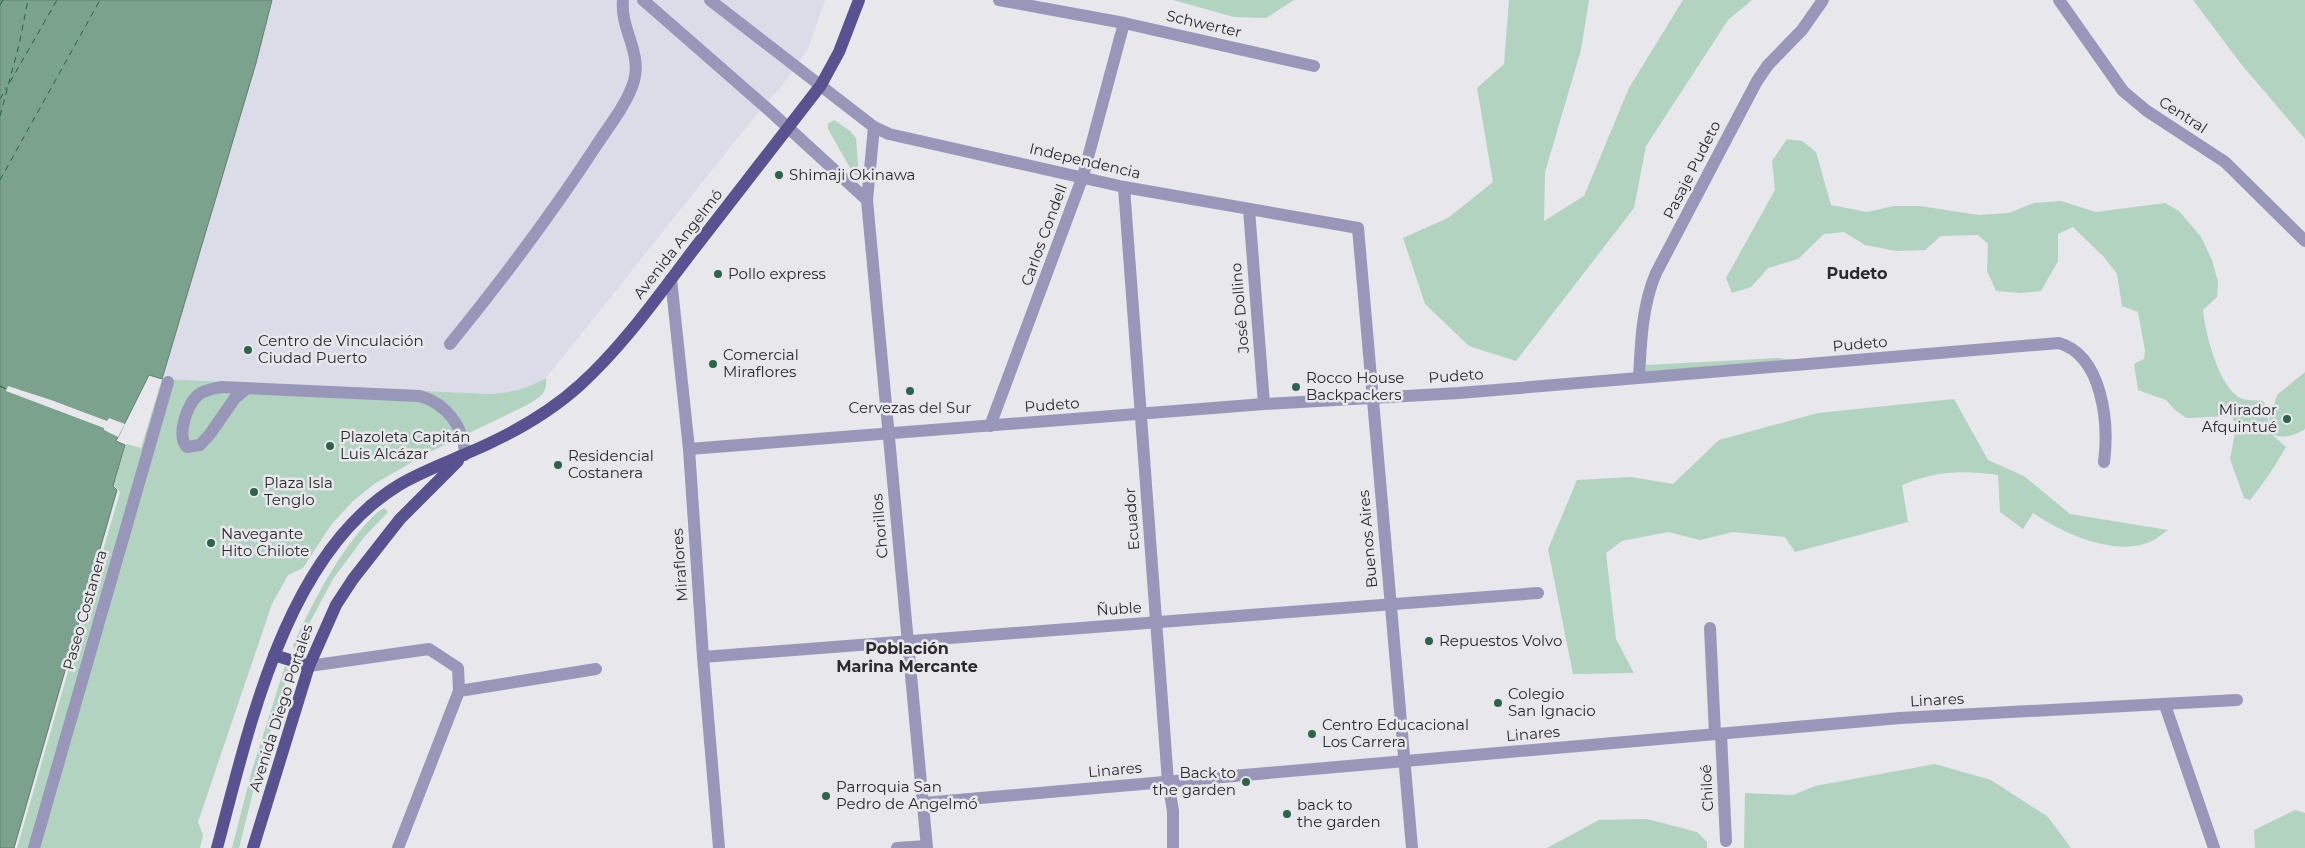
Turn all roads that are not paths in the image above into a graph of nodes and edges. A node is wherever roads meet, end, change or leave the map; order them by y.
1 (623, 0) edge
2 (643, 0) edge
3 (710, 0) edge
4 (859, 0) edge
5 (999, 0) edge
6 (1823, 0) edge
7 (2059, 0) edge
8 (1124, 22) junction
9 (1314, 66) dead end
10 (821, 85) junction
11 (788, 127) junction
12 (874, 127) junction
13 (1083, 176) junction
14 (1124, 187) junction
15 (867, 200) junction
16 (1249, 209) junction
17 (1358, 228) joint
18 (2305, 241) edge
19 (671, 279) junction
20 (450, 344) dead end
21 (1639, 377) junction
22 (168, 382) dead end
23 (246, 389) junction
24 (1373, 398) junction
25 (1264, 404) junction
26 (1141, 414) junction
27 (990, 426) junction
28 (888, 434) junction
29 (689, 449) junction
30 (465, 454) junction
31 (2104, 462) dead end
32 (1538, 593) dead end
33 (1389, 604) junction
34 (1156, 622) junction
35 (1710, 628) dead end
36 (907, 642) junction
37 (274, 655) junction
38 (703, 657) junction
39 (309, 666) junction
40 (596, 669) dead end
41 (459, 691) junction
42 (2237, 700) dead end
43 (2165, 705) junction
44 (1718, 734) junction
45 (1404, 761) junction
46 (1168, 782) junction
47 (923, 803) junction
48 (1726, 840) dead end
49 (926, 847) edge
50 (34, 848) edge
51 (217, 848) edge
52 (253, 848) edge
53 (398, 848) edge
54 (719, 848) edge
55 (897, 848) edge
56 (1173, 848) edge
57 (1412, 848) edge
58 (2214, 848) edge

1 - 20 street
2 - 11 street
3 - 10 street, Independencia
4 - 10 main road, Avenida Angelmó
5 - 8 street, Schwerter
6 - 21 street, Pasaje Pudeto
7 - 18 street, Central
8 - 9 street, Schwerter
8 - 13 street, Carlos Condell
10 - 11 main road, Avenida Angelmó
10 - 12 street, Independencia
11 - 15 street
11 - 19 main road, Avenida Angelmó
12 - 13 street, Independencia
12 - 15 street, Chorillos
13 - 14 street, Independencia
13 - 27 street, Carlos Condell
14 - 16 street, Independencia
14 - 26 street, Ecuador
15 - 28 street, Chorillos
16 - 17 street, Independencia
16 - 25 street, José Dollino
17 - 24 street, Buenos Aires
19 - 29 street, Miraflores
19 - 30 main road, Avenida Angelmó
21 - 24 street, Pudeto
21 - 31 street, Pudeto
22 - 50 street, Paseo Costanera
23 - 23 street
23 - 30 street
24 - 25 street, Pudeto
24 - 33 street, Buenos Aires
25 - 26 street, Pudeto
26 - 27 street, Pudeto
26 - 34 street, Ecuador
27 - 28 street, Pudeto
28 - 29 street, Pudeto
28 - 36 street, Chorillos
29 - 38 street, Miraflores
30 - 37 main road, Avenida Diego Portales
30 - 39 main road, Avenida Diego Portales
32 - 33 street, Ñuble
33 - 34 street, Ñuble
33 - 45 street, Buenos Aires
34 - 36 street, Ñuble
34 - 46 street, Ecuador
35 - 44 street, Chiloé
36 - 38 street, Ñuble
36 - 47 street, Chorillos
37 - 39 main road
37 - 51 main road, Avenida Diego Portales
38 - 54 street, Miraflores
39 - 41 street
39 - 52 main road, Avenida Diego Portales
40 - 41 street
41 - 53 street
42 - 43 street, Linares
43 - 44 street, Linares
43 - 58 street
44 - 45 street, Linares
44 - 48 street, Chiloé
45 - 46 street, Linares
45 - 57 street, Buenos Aires
46 - 47 street, Linares
46 - 56 street, Ecuador
47 - 49 street, Chorillos
49 - 55 street

